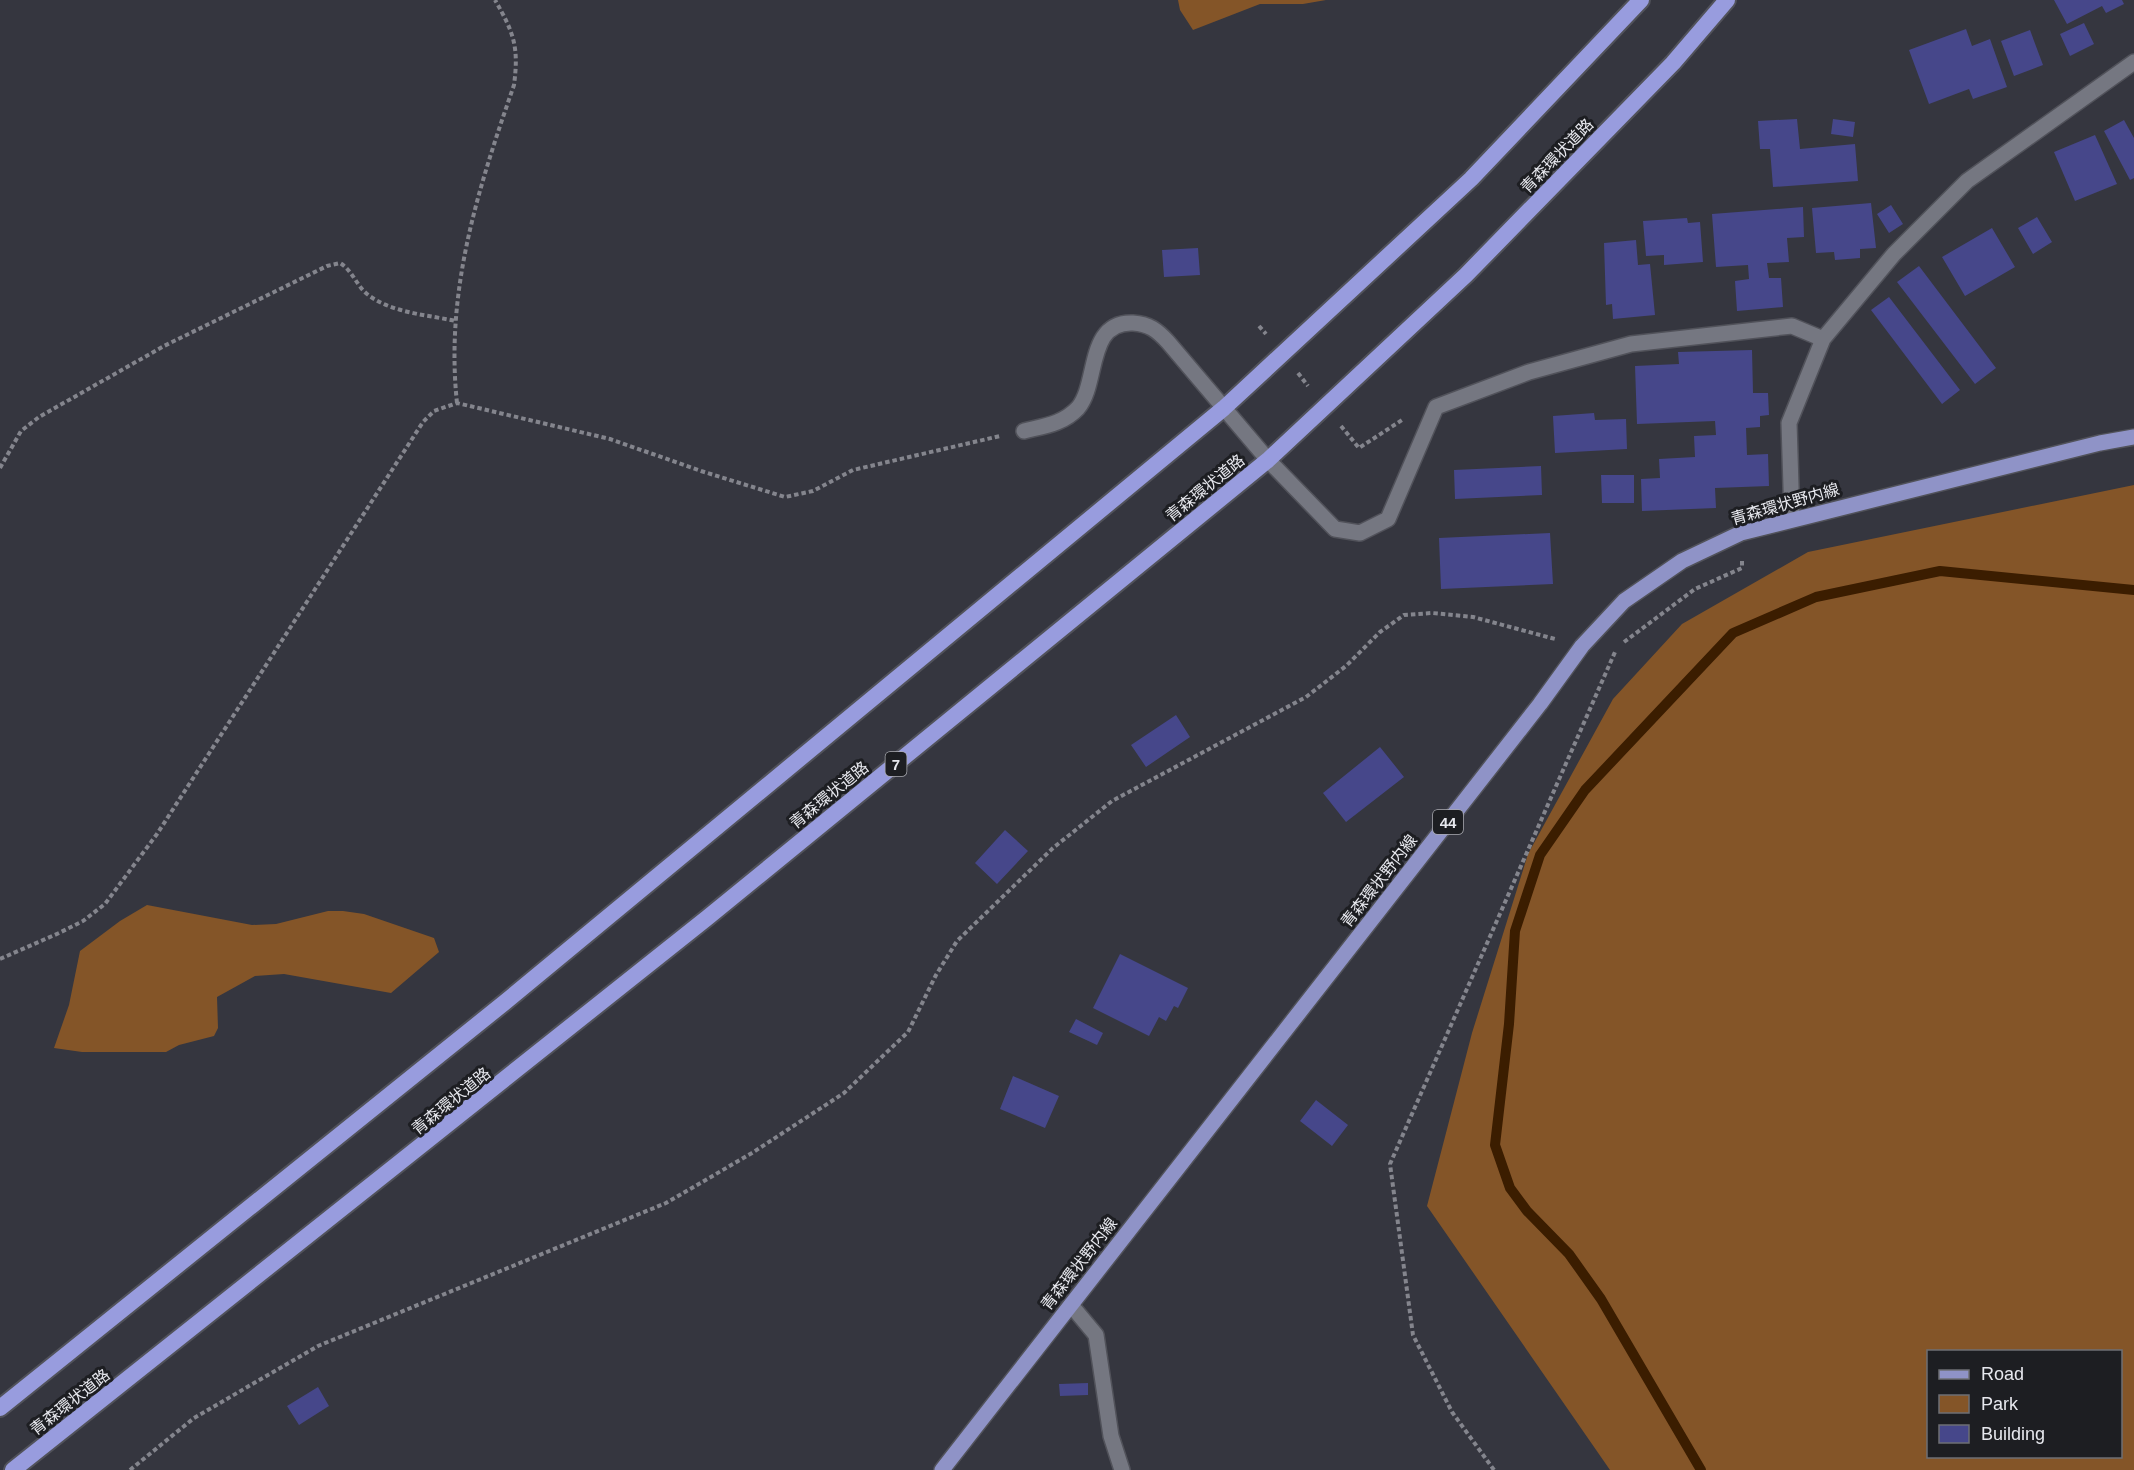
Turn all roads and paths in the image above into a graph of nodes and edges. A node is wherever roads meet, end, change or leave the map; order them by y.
1 (495, 0) edge
2 (1641, 0) edge
3 (1727, 0) edge
4 (2133, 65) edge
5 (456, 321) junction
6 (1823, 339) junction
7 (457, 403) junction
8 (1224, 408) junction
9 (1024, 431) joint
10 (2134, 437) edge
11 (1268, 460) junction
12 (0, 468) edge
13 (1792, 518) junction
14 (1741, 533) junction
15 (1582, 646) junction
16 (0, 959) edge
17 (1071, 1305) junction
18 (0, 1408) edge
19 (13, 1470) edge
20 (130, 1470) edge
21 (942, 1470) edge
22 (1122, 1470) edge
23 (1494, 1470) edge

1 - 5 path
2 - 8 highway
3 - 11 highway, 青森環状道路 / 7
4 - 6 street
5 - 7 path
5 - 12 path
6 - 11 street
6 - 13 street
7 - 9 path
7 - 16 path
8 - 9 street
8 - 11 street
8 - 18 highway
10 - 13 main road, 青森環状野内線 / 44
11 - 19 highway, 青森環状道路 / 7
13 - 14 main road, 青森環状野内線 / 44
14 - 15 main road, 青森環状野内線 / 44
14 - 23 path
15 - 17 main road, 青森環状野内線 / 44
15 - 20 path
17 - 21 main road, 青森環状野内線 / 44
17 - 22 street

